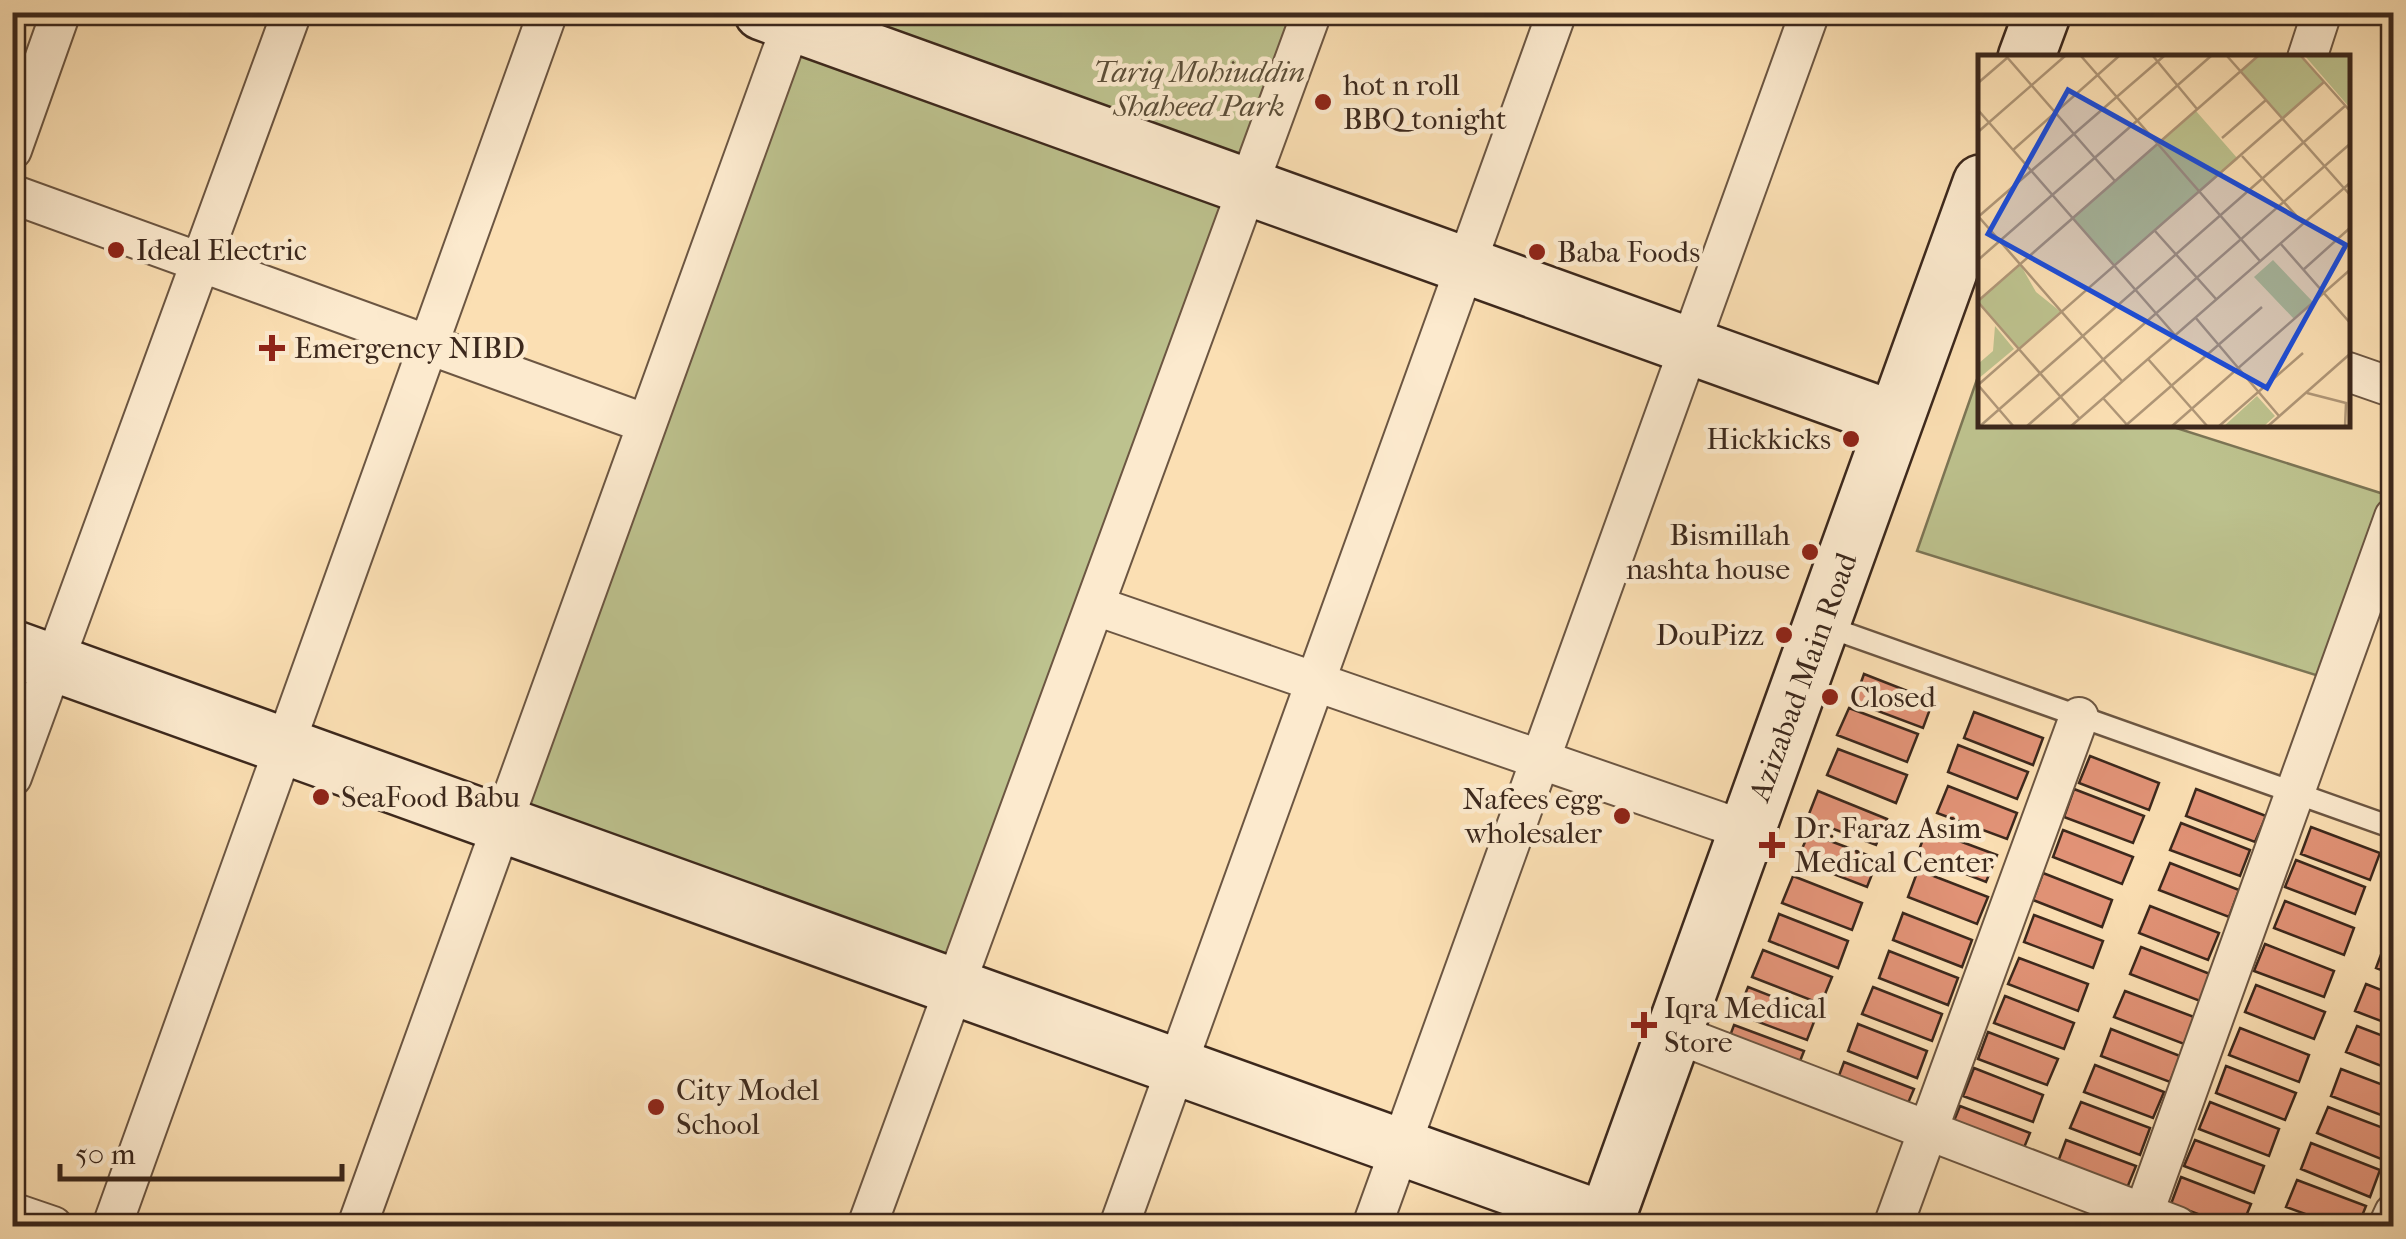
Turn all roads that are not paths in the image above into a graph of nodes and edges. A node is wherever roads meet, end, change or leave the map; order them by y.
1 (61, 12) edge
2 (292, 12) edge
3 (548, 12) edge
4 (1312, 12) edge
5 (1557, 12) edge
6 (1810, 12) edge
7 (2322, 12) edge
8 (2042, 13) edge
9 (783, 16) edge
10 (2027, 55) edge
11 (2308, 55) edge
12 (12, 150) edge
13 (1248, 188) junction
14 (12, 194) edge
15 (1975, 219) edge
16 (201, 262) junction
17 (1466, 266) junction
18 (429, 345) junction
19 (1690, 346) junction
20 (2351, 373) edge
21 (2394, 388) edge
22 (1895, 420) junction
23 (647, 424) junction
24 (2394, 517) edge
25 (1096, 606) junction
26 (1822, 625) junction
27 (33, 655) edge
28 (1317, 682) junction
29 (2079, 717) junction
30 (285, 746) junction
31 (1540, 760) junction
32 (12, 777) edge
33 (2296, 794) junction
34 (502, 824) junction
35 (2394, 828) edge
36 (1747, 831) junction
37 (957, 987) junction
38 (1674, 1034) junction
39 (1179, 1067) junction
40 (1928, 1131) junction
41 (1401, 1146) junction
42 (12, 1212) edge
43 (2394, 1213) edge
44 (2154, 1222) edge
45 (1605, 1224) edge
46 (53, 1226) edge
47 (112, 1226) edge
48 (357, 1226) edge
49 (867, 1226) edge
50 (1119, 1226) edge
51 (1372, 1226) edge
52 (1893, 1226) edge
53 (2388, 1226) edge

1 - 12 street
2 - 16 street
3 - 18 street
4 - 13 street
5 - 17 street
6 - 19 street
7 - 11 street
8 - 10 street
9 - 13 street
9 - 23 street
13 - 17 street
13 - 25 street
14 - 16 street
15 - 22 street, Azizabad Main Road
16 - 18 street
16 - 27 street
17 - 19 street
17 - 28 street
18 - 23 street
18 - 30 street
19 - 22 street
19 - 31 street
20 - 21 street
22 - 26 street, Azizabad Main Road
23 - 34 street
24 - 33 street
25 - 28 street
25 - 37 street
26 - 29 lane
26 - 36 street, Azizabad Main Road
27 - 30 street
27 - 32 street
28 - 31 street
28 - 39 street
29 - 33 lane
29 - 40 street
30 - 34 street
30 - 47 street
31 - 36 street
31 - 41 street
33 - 35 lane
33 - 44 street
34 - 37 street
34 - 48 street
36 - 38 street, Azizabad Main Road
37 - 39 street
37 - 49 street
38 - 40 street
38 - 45 street, Azizabad Main Road
39 - 41 street
39 - 50 street
40 - 44 street
40 - 52 street
41 - 45 street
41 - 51 street
42 - 46 street
43 - 53 street

